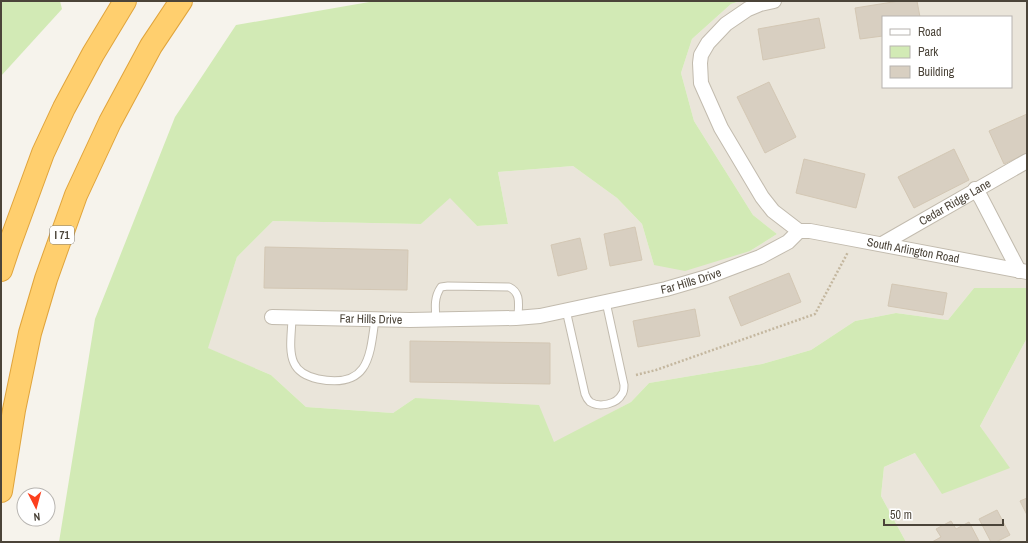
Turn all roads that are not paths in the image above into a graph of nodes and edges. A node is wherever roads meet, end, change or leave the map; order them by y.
1 (124, 1) edge
2 (182, 1) edge
3 (774, 1) edge
4 (1027, 160) edge
5 (975, 189) junction
6 (799, 231) junction
7 (882, 244) junction
8 (1, 270) edge
9 (1023, 271) edge
10 (606, 302) junction
11 (566, 310) junction
12 (272, 317) dead end
13 (292, 317) junction
14 (518, 318) junction
15 (375, 319) junction
16 (436, 319) junction
17 (1, 491) edge

1 - 8 highway
2 - 17 highway, I 71
3 - 6 street
4 - 5 street, Cedar Ridge Lane
5 - 7 street, Cedar Ridge Lane
5 - 9 street
6 - 7 street, South Arlington Road
6 - 10 street, Far Hills Drive
7 - 9 street, South Arlington Road
10 - 11 street, Far Hills Drive
10 - 11 lane
11 - 14 street, Far Hills Drive
12 - 13 street, Far Hills Drive
13 - 15 street, Far Hills Drive
13 - 15 lane
14 - 16 street, Far Hills Drive
14 - 16 lane
15 - 16 street, Far Hills Drive

